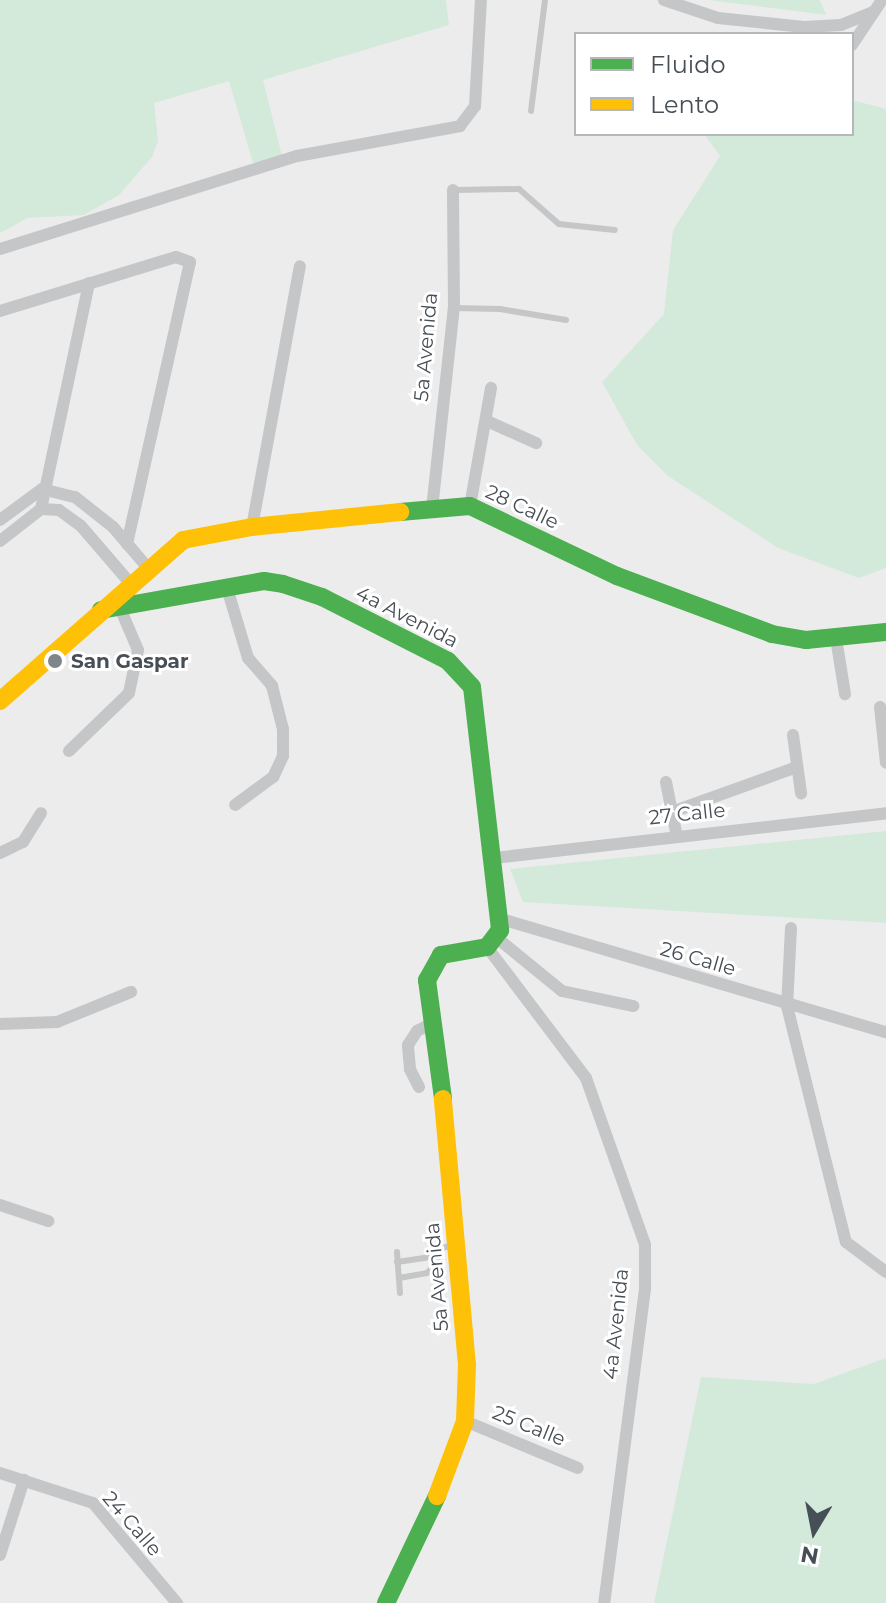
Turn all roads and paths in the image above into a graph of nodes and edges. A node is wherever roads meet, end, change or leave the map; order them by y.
1 (481, 0) edge
2 (545, 0) edge
3 (664, 0) edge
4 (882, 0) edge
5 (874, 12) junction
6 (822, 30) edge
7 (854, 42) edge
8 (531, 111) dead end
9 (453, 190) joint
10 (615, 230) dead end
11 (0, 249) edge
12 (300, 266) dead end
13 (89, 283) junction
14 (454, 308) junction
15 (0, 311) edge
16 (566, 320) dead end
17 (491, 388) dead end
18 (487, 421) junction
19 (536, 443) dead end
20 (42, 489) junction
21 (470, 506) junction
22 (41, 509) junction
23 (432, 509) junction
24 (0, 520) edge
25 (252, 527) junction
26 (0, 541) edge
27 (127, 544) junction
28 (148, 568) junction
29 (130, 583) junction
30 (227, 588) junction
31 (120, 608) junction
32 (101, 610) junction
33 (886, 632) edge
34 (836, 638) junction
35 (845, 694) dead end
36 (0, 701) edge
37 (880, 707) dead end
38 (793, 735) dead end
39 (69, 751) dead end
40 (886, 763) edge
41 (797, 767) junction
42 (666, 782) dead end
43 (801, 793) dead end
44 (235, 805) dead end
45 (672, 812) junction
46 (41, 813) dead end
47 (886, 813) edge
48 (677, 837) junction
49 (0, 853) edge
50 (494, 858) junction
51 (501, 919) junction
52 (791, 928) dead end
53 (492, 943) junction
54 (131, 992) dead end
55 (633, 1006) dead end
56 (787, 1006) junction
57 (433, 1023) junction
58 (0, 1024) edge
59 (886, 1032) edge
60 (419, 1087) dead end
61 (0, 1205) edge
62 (48, 1221) dead end
63 (456, 1245) junction
64 (397, 1252) dead end
65 (438, 1256) junction
66 (397, 1262) junction
67 (886, 1272) edge
68 (399, 1278) junction
69 (400, 1293) dead end
70 (465, 1421) junction
71 (578, 1468) dead end
72 (0, 1473) edge
73 (24, 1480) junction
74 (0, 1555) edge
75 (177, 1603) edge
76 (386, 1603) edge
77 (604, 1603) edge

1 - 11 street
2 - 8 lane
3 - 6 street
4 - 5 street
5 - 6 street
5 - 7 street
9 - 10 lane
9 - 14 street, 5a Avenida
12 - 25 street
13 - 15 street
13 - 20 street
13 - 27 street
14 - 16 lane
14 - 23 street, 5a Avenida
17 - 18 street
18 - 19 street
18 - 21 street
20 - 22 street
20 - 24 street
20 - 27 street
21 - 23 street, 28 Calle
21 - 34 street, 28 Calle
22 - 26 street
22 - 29 street
23 - 25 street, 28 Calle
25 - 28 street, 28 Calle
27 - 28 street
28 - 29 street, 28 Calle
29 - 32 street, 28 Calle
30 - 31 street, 4a Avenida
30 - 44 street
30 - 50 street, 4a Avenida
31 - 32 street, 4a Avenida
31 - 39 street
32 - 36 street
33 - 34 street, 28 Calle
34 - 35 street
37 - 40 street
38 - 41 street
41 - 43 street
41 - 45 street
42 - 45 street
45 - 48 street
46 - 49 street
47 - 48 street, 27 Calle
48 - 50 street, 27 Calle
50 - 51 street, 4a Avenida
51 - 53 street, 4a Avenida
51 - 56 street, 26 Calle
52 - 56 street
53 - 55 street
53 - 57 street, 5a Avenida
53 - 77 street, 4a Avenida
54 - 58 street
56 - 59 street, 26 Calle
56 - 67 street
57 - 60 street
57 - 63 street, 5a Avenida
61 - 62 street
63 - 65 lane
63 - 70 street, 5a Avenida
64 - 66 lane
65 - 66 lane
65 - 68 lane
66 - 68 lane
68 - 69 lane
70 - 71 street, 25 Calle
70 - 76 street, 5a Avenida
72 - 73 street, 24 Calle
73 - 74 street
73 - 75 street, 24 Calle

